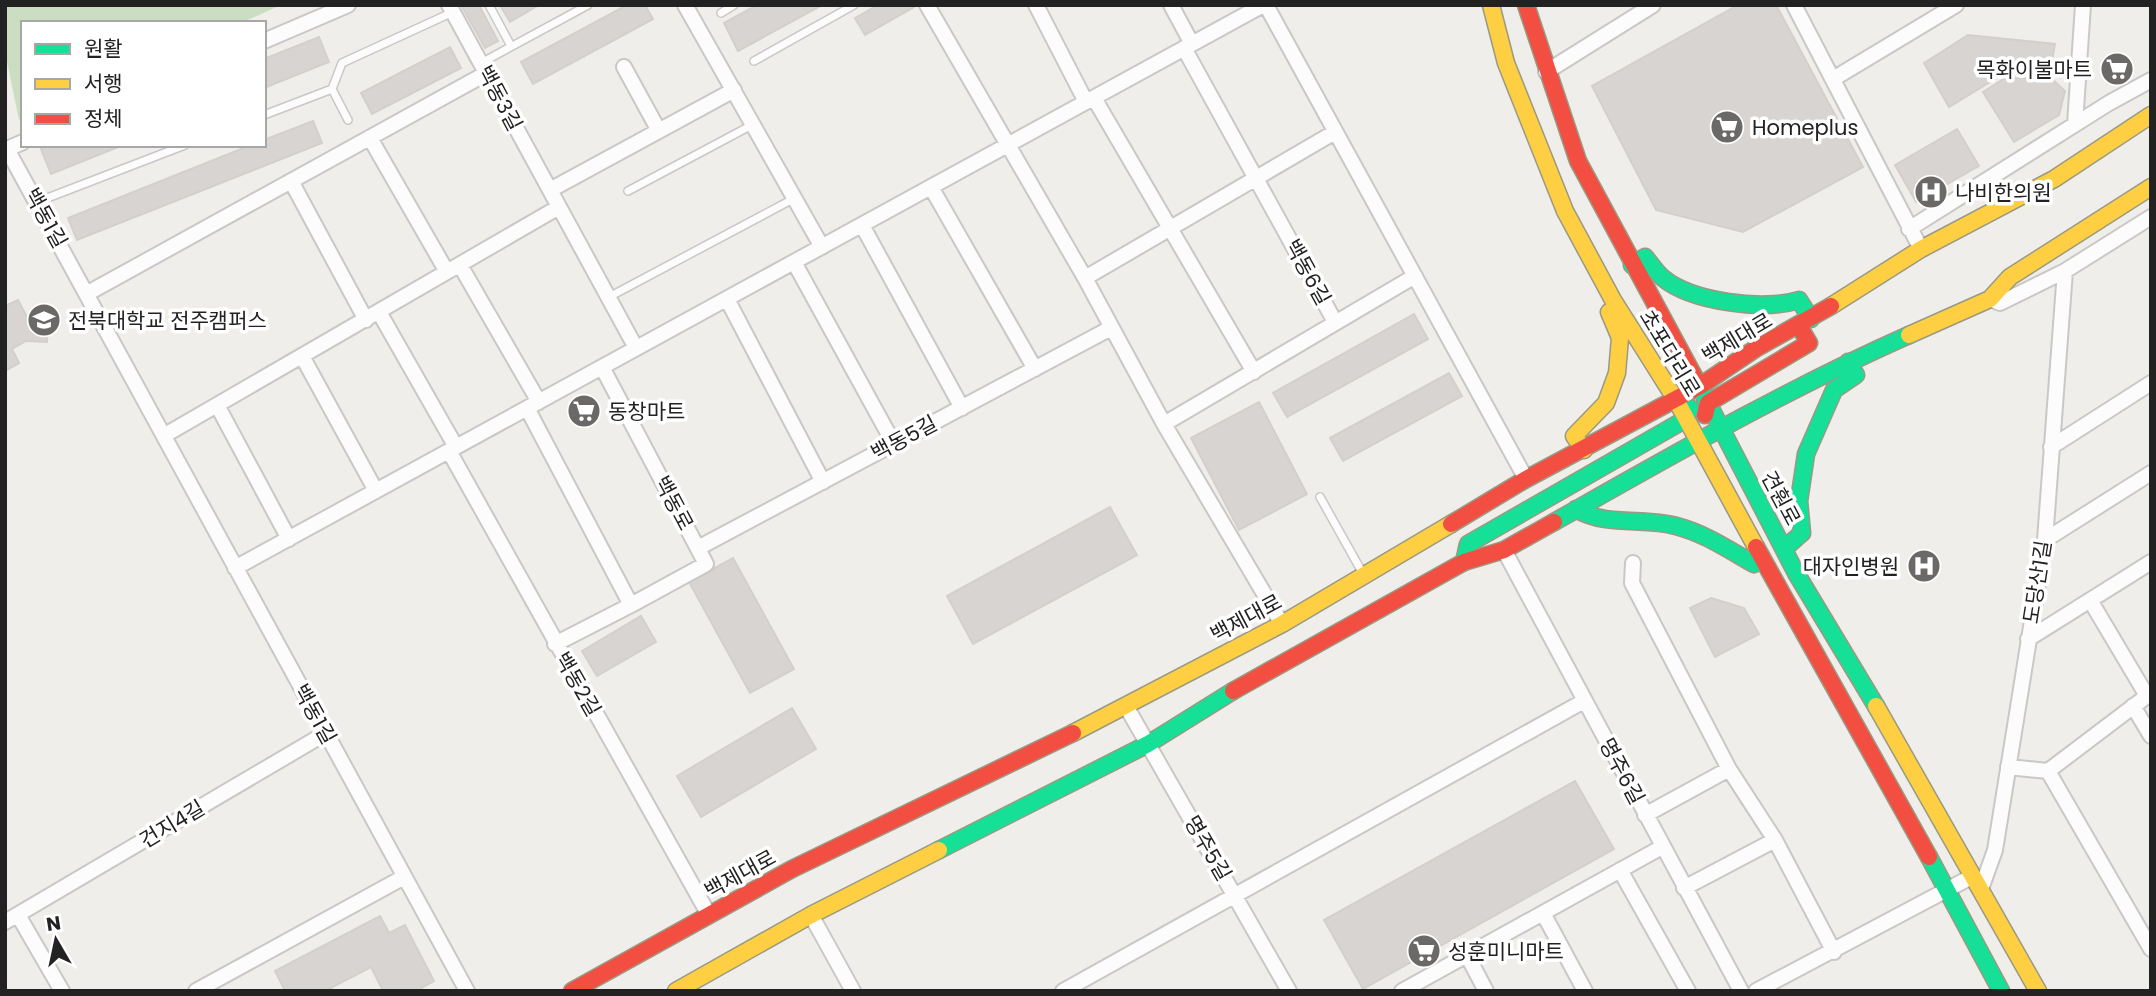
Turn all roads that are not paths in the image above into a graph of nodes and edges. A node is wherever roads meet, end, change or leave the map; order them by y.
1 (348, 5) edge
2 (489, 5) edge
3 (588, 5) edge
4 (685, 5) edge
5 (734, 5) edge
6 (854, 5) edge
7 (927, 5) edge
8 (1036, 5) edge
9 (1171, 5) edge
10 (1264, 5) edge
11 (1491, 5) edge
12 (1526, 5) edge
13 (1653, 5) edge
14 (1794, 5) edge
15 (1956, 5) edge
16 (2083, 5) edge
17 (451, 9) edge
18 (721, 13) dead end
19 (266, 40) edge
20 (512, 46) junction
21 (1188, 46) junction
22 (754, 61) dead end
23 (624, 66) dead end
24 (484, 68) junction
25 (1546, 72) junction
26 (1833, 79) junction
27 (2151, 80) edge
28 (332, 89) junction
29 (734, 90) junction
30 (1090, 100) junction
31 (266, 114) edge
32 (2151, 115) edge
33 (348, 120) dead end
34 (2075, 124) junction
35 (753, 125) junction
36 (659, 131) junction
37 (1335, 132) junction
38 (370, 138) junction
39 (21, 143) edge
40 (1007, 146) junction
41 (180, 147) edge
42 (1256, 179) junction
43 (291, 181) junction
44 (931, 187) junction
45 (2151, 187) edge
46 (550, 191) junction
47 (628, 191) dead end
48 (794, 198) junction
49 (36, 202) junction
50 (559, 207) junction
51 (2151, 217) edge
52 (862, 225) junction
53 (1170, 229) junction
54 (1909, 229) junction
55 (822, 247) junction
56 (1921, 249) junction
57 (794, 262) junction
58 (1632, 265) junction
59 (454, 268) junction
60 (2065, 271) junction
61 (1415, 276) junction
62 (1085, 278) junction
63 (88, 293) junction
64 (608, 297) junction
65 (727, 299) junction
66 (1990, 299) junction
67 (1613, 300) junction
68 (379, 312) junction
69 (366, 320) junction
70 (1335, 323) junction
71 (1805, 323) junction
72 (1111, 328) junction
73 (636, 348) junction
74 (302, 356) junction
75 (1848, 362) junction
76 (602, 367) junction
77 (1035, 369) junction
78 (1254, 372) junction
79 (2151, 383) edge
80 (1700, 386) junction
81 (1676, 400) junction
82 (1709, 403) junction
83 (217, 405) junction
84 (533, 405) junction
85 (962, 408) junction
86 (1686, 419) junction
87 (1164, 424) junction
88 (1722, 429) junction
89 (166, 435) junction
90 (1698, 441) junction
91 (894, 444) junction
92 (2050, 447) junction
93 (452, 449) junction
94 (1584, 450) junction
95 (2151, 473) edge
96 (1526, 479) junction
97 (823, 482) junction
98 (376, 491) junction
99 (1320, 497) dead end
100 (1576, 509) junction
101 (289, 539) junction
102 (2045, 540) junction
103 (698, 548) junction
104 (1784, 549) junction
105 (1504, 550) junction
106 (1762, 558) junction
107 (1464, 562) junction
108 (2151, 562) edge
109 (1633, 563) dead end
110 (235, 568) junction
111 (1364, 575) junction
112 (2090, 600) junction
113 (631, 605) junction
114 (1282, 624) junction
115 (2028, 639) junction
116 (555, 644) junction
117 (2149, 694) edge
118 (1584, 701) junction
119 (1126, 706) junction
120 (2133, 706) junction
121 (326, 733) junction
122 (2151, 736) edge
123 (1148, 744) junction
124 (2008, 767) junction
125 (1730, 769) junction
126 (2048, 771) junction
127 (1645, 815) junction
128 (1775, 840) junction
129 (1662, 846) junction
130 (1619, 870) junction
131 (404, 877) junction
132 (1977, 882) junction
133 (1684, 888) junction
134 (1948, 890) junction
135 (1236, 895) junction
136 (1543, 913) junction
137 (709, 915) junction
138 (811, 915) junction
139 (12, 919) edge
140 (2151, 949) edge
141 (1833, 952) junction
142 (1467, 955) junction
143 (62, 991) edge
144 (196, 991) edge
145 (467, 991) edge
146 (572, 991) edge
147 (676, 991) edge
148 (853, 991) edge
149 (1063, 991) edge
150 (1289, 991) edge
151 (1402, 991) edge
152 (1486, 991) edge
153 (1585, 991) edge
154 (1688, 991) edge
155 (1741, 991) edge
156 (1756, 991) edge
157 (2001, 991) edge
158 (2038, 991) edge

1 - 19 street
2 - 20 lane
3 - 20 lane
4 - 29 street
5 - 18 lane
6 - 22 lane
7 - 40 street
8 - 30 street
9 - 21 street
10 - 21 street
10 - 37 street
11 - 67 street, 초포다리로
12 - 25 street, 견훤로
13 - 25 street
14 - 26 street
15 - 26 street
16 - 34 street
17 - 24 street, 백동3길
17 - 28 lane
20 - 24 lane
21 - 30 street
21 - 42 street
23 - 36 street
24 - 38 street
24 - 46 street, 백동3길
25 - 58 street, 견훤로
26 - 54 street
27 - 34 street
28 - 31 lane
28 - 33 lane
29 - 35 street
29 - 36 street
30 - 40 street
30 - 53 street
32 - 56 street, 백제대로
34 - 54 street
35 - 47 lane
35 - 48 street
36 - 46 street
37 - 42 street
37 - 61 street
38 - 43 street
38 - 59 street
39 - 49 street, 백동1길
40 - 44 street
40 - 62 street
41 - 49 lane
42 - 53 street
42 - 70 street, 백동6길
43 - 63 street
43 - 69 street
44 - 52 street
44 - 77 street
45 - 66 street
46 - 50 street, 백동3길
48 - 55 street
48 - 64 lane
49 - 63 street, 백동1길
50 - 59 street
50 - 64 street, 백동3길
51 - 60 street
52 - 55 street
52 - 85 street
53 - 62 street
53 - 78 street
54 - 56 street
55 - 57 street
56 - 71 street, 백제대로
57 - 65 street
57 - 91 street
58 - 71 street
58 - 80 street, 견훤로
59 - 68 street
59 - 84 street
60 - 66 street
60 - 92 street, 도당산1길
61 - 70 street, 백동6길
61 - 96 street
62 - 72 street
63 - 89 street, 백동1길
64 - 73 street, 백동3길
65 - 73 street
65 - 97 street
66 - 75 street
67 - 81 street, 초포다리로
67 - 94 street
68 - 69 street
68 - 93 street
69 - 74 street
70 - 78 street
71 - 80 street, 백제대로
71 - 82 street
72 - 77 street, 백동5길
72 - 87 street
73 - 76 street
74 - 83 street
74 - 98 street
75 - 88 street
75 - 104 street
76 - 84 street
76 - 103 street, 백동로
77 - 85 street, 백동5길
78 - 87 street
79 - 92 street
80 - 81 street, 백제대로
80 - 82 street, 견훤로
80 - 86 street
81 - 86 street, 초포다리로
81 - 94 street, 백제대로
82 - 88 street, 견훤로
82 - 90 street
83 - 89 street
83 - 101 street
84 - 93 street
84 - 113 street
85 - 91 street, 백동5길
86 - 90 street, 초포다리로
86 - 107 street
87 - 114 street
88 - 90 street
88 - 104 street, 견훤로
89 - 110 street, 백동1길
90 - 100 street
90 - 106 street, 초포다리로
91 - 97 street, 백동5길
92 - 102 street, 도당산1길
93 - 98 street
93 - 116 street, 백동2길
94 - 96 street, 백제대로
95 - 102 street
96 - 111 street, 백제대로
97 - 103 street, 백동5길
98 - 101 street
99 - 111 lane
100 - 105 street
100 - 106 street
101 - 110 street
102 - 115 street, 도당산1길
103 - 113 street, 백동로
104 - 132 street, 견훤로
105 - 107 street
105 - 118 street, 명주6길
106 - 134 street, 초포다리로
107 - 123 street
108 - 112 street
109 - 125 street
110 - 121 street, 백동1길
111 - 114 street, 백제대로
112 - 115 street
112 - 117 street
113 - 116 street, 백동로
114 - 119 street, 백제대로
115 - 124 street, 도당산1길
116 - 137 street, 백동2길
117 - 120 street
118 - 127 street, 명주6길
118 - 135 street
119 - 123 street, 명주5길
119 - 137 street, 백제대로
120 - 122 street
120 - 126 street
121 - 131 street, 백동1길
121 - 139 street, 건지4길
123 - 135 street, 명주5길
123 - 138 street
124 - 126 street
124 - 132 street, 도당산1길
125 - 127 street
125 - 128 street
126 - 140 street
127 - 129 street, 명주6길
128 - 133 street
128 - 141 street
129 - 130 street
129 - 133 street, 명주6길
130 - 136 street
130 - 154 street
131 - 144 street
131 - 145 street, 백동1길
132 - 134 street
132 - 158 street, 견훤로
133 - 155 street, 명주6길
134 - 141 street
134 - 157 street
135 - 149 street
135 - 150 street, 명주5길
136 - 142 street
136 - 153 street
137 - 146 street, 백제대로
138 - 147 street
138 - 148 street
139 - 143 street, 건지4길
141 - 156 street
142 - 151 street
142 - 152 street

